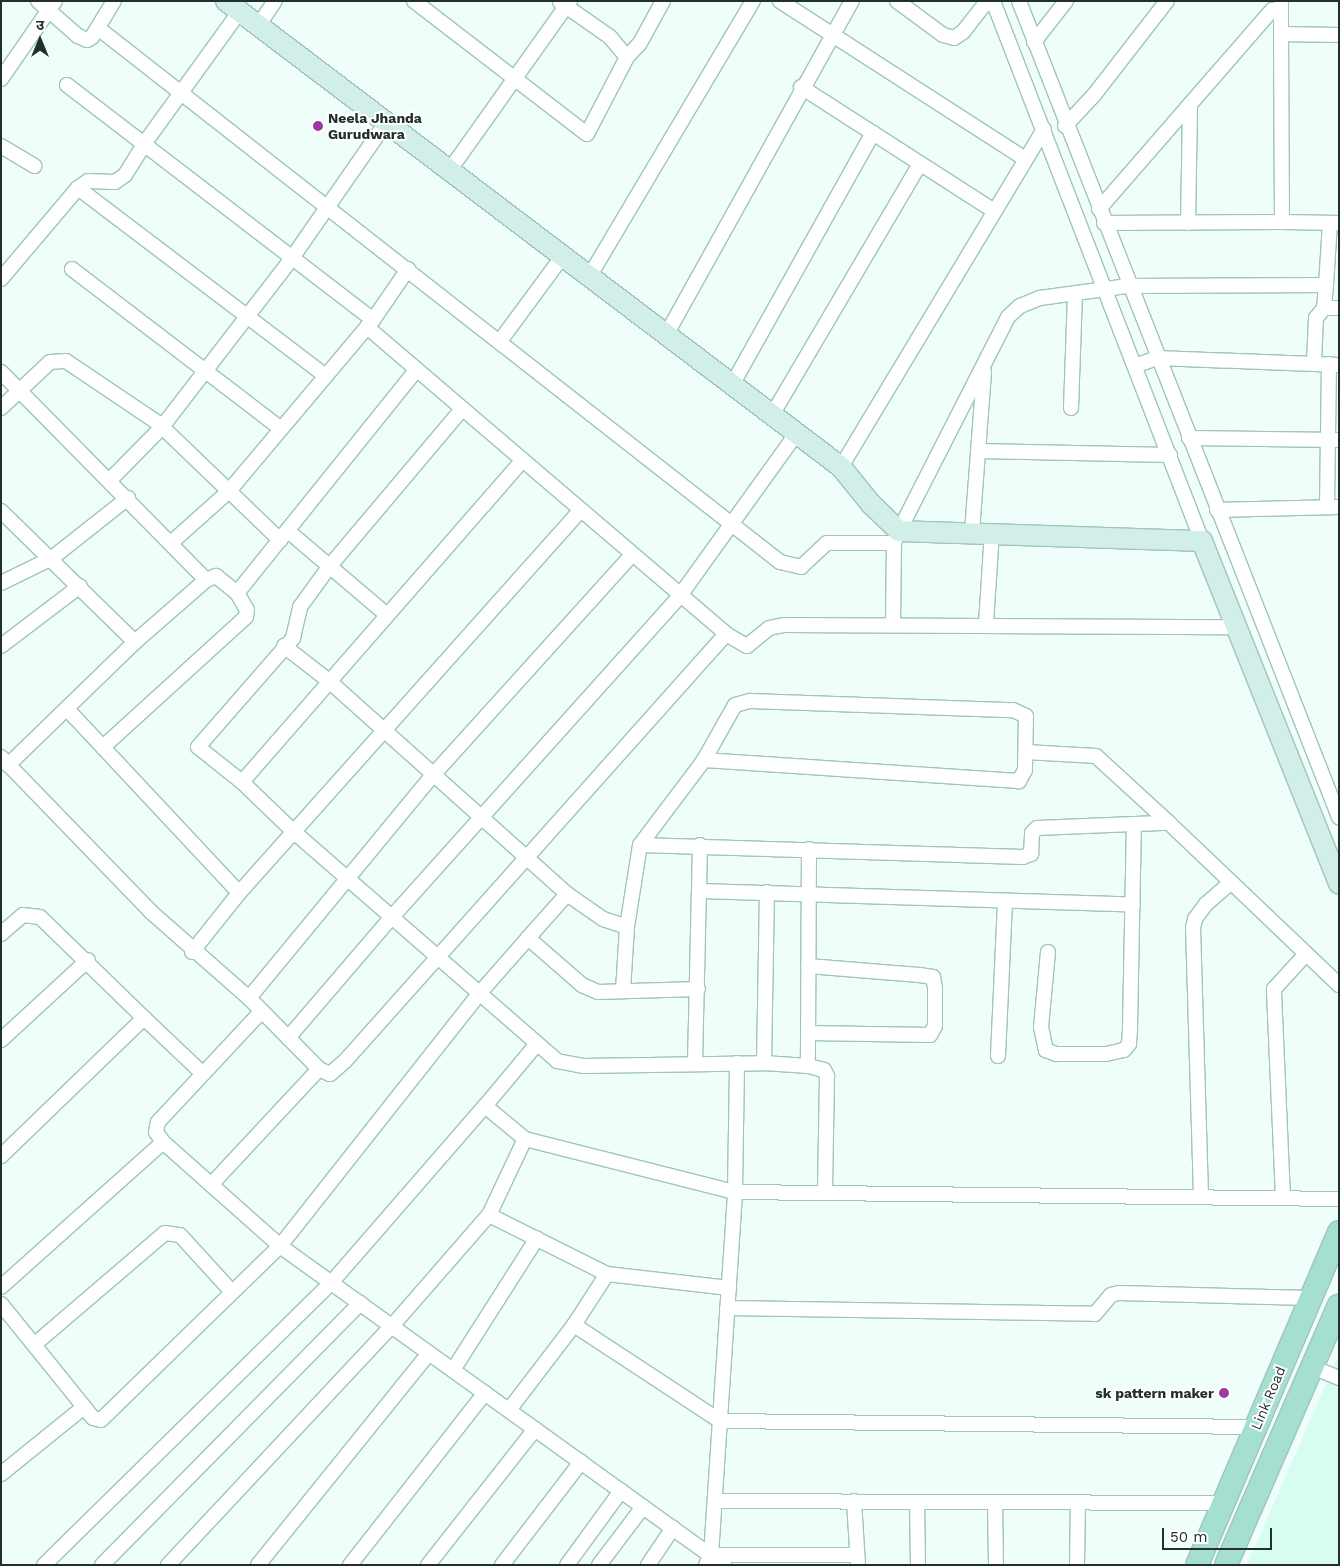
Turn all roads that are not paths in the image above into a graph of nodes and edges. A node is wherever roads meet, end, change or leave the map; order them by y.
1 (38, 1) edge
2 (114, 1) edge
3 (275, 1) edge
4 (414, 1) edge
5 (663, 1) edge
6 (753, 1) edge
7 (780, 1) edge
8 (852, 1) edge
9 (897, 1) edge
10 (987, 1) edge
11 (994, 1) edge
12 (1018, 1) edge
13 (1066, 1) edge
14 (1168, 1) edge
15 (565, 3) edge
16 (1273, 3) edge
17 (52, 6) edge
18 (233, 6) edge
19 (258, 26) junction
20 (98, 28) junction
21 (1281, 34) junction
22 (833, 35) junction
23 (1339, 35) edge
24 (1034, 42) junction
25 (628, 57) junction
26 (1, 79) edge
27 (516, 79) junction
28 (67, 85) dead end
29 (801, 87) junction
30 (182, 93) junction
31 (1190, 104) junction
32 (386, 123) junction
33 (1065, 126) junction
34 (1044, 129) junction
35 (873, 133) junction
36 (144, 144) junction
37 (1, 146) edge
38 (1025, 159) junction
39 (920, 164) junction
40 (34, 166) dead end
41 (449, 171) junction
42 (78, 188) junction
43 (327, 206) junction
44 (1099, 209) junction
45 (994, 211) junction
46 (1282, 222) junction
47 (1104, 223) junction
48 (1188, 223) junction
49 (1334, 223) edge
50 (562, 257) junction
51 (292, 258) junction
52 (72, 269) dead end
53 (408, 269) junction
54 (589, 277) junction
55 (1, 279) edge
56 (1326, 285) junction
57 (1115, 288) junction
58 (1075, 293) junction
59 (1324, 308) junction
60 (1339, 308) edge
61 (246, 316) junction
62 (370, 324) junction
63 (666, 335) junction
64 (500, 341) junction
65 (1146, 362) junction
66 (1314, 363) junction
67 (1334, 364) edge
68 (984, 366) junction
69 (416, 370) junction
70 (205, 371) junction
71 (1, 372) edge
72 (326, 376) junction
73 (732, 385) junction
74 (20, 390) junction
75 (1, 408) edge
76 (1071, 408) dead end
77 (462, 409) junction
78 (772, 415) junction
79 (162, 427) junction
80 (281, 429) junction
81 (797, 433) junction
82 (1189, 438) junction
83 (1333, 440) edge
84 (979, 451) junction
85 (1170, 454) junction
86 (522, 461) junction
87 (841, 467) junction
88 (110, 480) junction
89 (229, 491) junction
90 (128, 498) junction
91 (1333, 507) edge
92 (1217, 510) junction
93 (1, 511) edge
94 (580, 511) junction
95 (734, 524) junction
96 (982, 532) junction
97 (284, 536) junction
98 (897, 537) junction
99 (1202, 541) junction
100 (172, 542) junction
101 (1233, 554) junction
102 (631, 556) junction
103 (52, 558) junction
104 (1211, 562) junction
105 (329, 567) junction
106 (206, 580) junction
107 (1, 583) edge
108 (80, 586) junction
109 (237, 593) junction
110 (679, 597) junction
111 (387, 615) junction
112 (893, 624) junction
113 (986, 624) junction
114 (1236, 627) junction
115 (726, 634) junction
116 (135, 642) junction
117 (1, 646) edge
118 (284, 646) junction
119 (329, 682) junction
120 (68, 710) junction
121 (383, 731) junction
122 (103, 748) junction
123 (1026, 752) junction
124 (704, 760) junction
125 (5, 761) edge
126 (433, 775) junction
127 (242, 782) junction
128 (1339, 817) edge
129 (481, 818) junction
130 (1168, 823) junction
131 (1134, 824) junction
132 (294, 832) junction
133 (640, 845) junction
134 (700, 845) junction
135 (809, 849) junction
136 (524, 858) junction
137 (348, 880) junction
138 (1231, 882) junction
139 (1339, 884) edge
140 (699, 891) junction
141 (767, 892) junction
142 (239, 893) junction
143 (567, 894) junction
144 (809, 894) junction
145 (1005, 900) junction
146 (1133, 905) junction
147 (391, 918) junction
148 (628, 927) junction
149 (1, 934) edge
150 (528, 938) junction
151 (192, 952) junction
152 (1048, 952) dead end
153 (1306, 954) junction
154 (437, 958) junction
155 (88, 960) junction
156 (808, 966) junction
157 (1339, 985) edge
158 (698, 989) junction
159 (623, 991) junction
160 (478, 995) junction
161 (249, 998) junction
162 (262, 1011) junction
163 (144, 1018) junction
164 (808, 1033) junction
165 (288, 1038) junction
166 (1, 1040) edge
167 (536, 1045) junction
168 (998, 1056) dead end
169 (737, 1063) junction
170 (764, 1063) junction
171 (696, 1064) junction
172 (808, 1066) junction
173 (320, 1070) junction
174 (203, 1074) junction
175 (485, 1106) junction
176 (525, 1139) junction
177 (163, 1142) junction
178 (1, 1156) edge
179 (211, 1185) junction
180 (735, 1192) junction
181 (824, 1193) junction
182 (1200, 1196) junction
183 (1283, 1198) junction
184 (1339, 1199) edge
185 (489, 1214) junction
186 (1339, 1232) edge
187 (537, 1238) junction
188 (280, 1246) junction
189 (607, 1274) junction
190 (331, 1283) junction
191 (1, 1287) edge
192 (728, 1288) junction
193 (232, 1292) junction
194 (1310, 1298) junction
195 (360, 1303) junction
196 (1, 1304) edge
197 (1339, 1305) edge
198 (727, 1308) junction
199 (392, 1326) junction
200 (574, 1326) junction
201 (35, 1344) junction
202 (429, 1353) junction
203 (1312, 1367) junction
204 (452, 1370) junction
205 (1339, 1378) edge
206 (485, 1393) junction
207 (84, 1407) junction
208 (509, 1410) junction
209 (720, 1421) junction
210 (1256, 1427) junction
211 (535, 1429) junction
212 (581, 1462) junction
213 (2, 1472) edge
214 (621, 1491) junction
215 (715, 1501) junction
216 (854, 1501) junction
217 (917, 1502) junction
218 (995, 1502) junction
219 (1078, 1502) junction
220 (1223, 1503) junction
221 (643, 1507) junction
222 (673, 1528) junction
223 (709, 1560) edge
224 (857, 1560) edge
225 (44, 1565) edge
226 (102, 1565) edge
227 (168, 1565) edge
228 (258, 1565) edge
229 (350, 1565) edge
230 (428, 1565) edge
231 (502, 1565) edge
232 (568, 1565) edge
233 (599, 1565) edge
234 (648, 1565) edge
235 (724, 1565) edge
236 (918, 1565) edge
237 (996, 1565) edge
238 (1077, 1565) edge
239 (1197, 1565) edge
240 (1226, 1565) edge

1 - 17 street
2 - 20 street
3 - 19 street
4 - 27 street
5 - 25 street
6 - 54 street
7 - 22 street
8 - 22 street
9 - 10 street
11 - 34 street
12 - 24 street
13 - 24 street
14 - 33 street
15 - 25 street
15 - 27 street
16 - 21 street
16 - 31 street
17 - 20 street
17 - 26 street
18 - 19 street
18 - 30 street
19 - 32 street
20 - 30 street
21 - 23 street
21 - 46 street
22 - 29 street
22 - 38 street
24 - 33 street
25 - 27 street
27 - 41 street
28 - 36 street
29 - 35 street
29 - 63 street
30 - 36 street
30 - 43 street
31 - 44 street
31 - 48 street
32 - 41 street
32 - 43 street
33 - 44 street
34 - 38 street
34 - 57 street
35 - 39 street
35 - 73 street
36 - 42 street
36 - 51 street
37 - 40 street
38 - 45 street
39 - 45 street
39 - 78 street
41 - 50 street
42 - 55 street
42 - 61 street
43 - 51 street
43 - 53 street
44 - 47 street
45 - 87 street
46 - 48 street
46 - 49 street
47 - 48 street
47 - 57 street
49 - 56 street
50 - 54 street
50 - 64 street
51 - 61 street
51 - 62 street
52 - 70 street
53 - 62 street
53 - 64 street
54 - 63 street
56 - 57 street
56 - 59 street
57 - 58 street
57 - 65 street
57 - 65 street
58 - 68 street
58 - 76 street
59 - 60 street
59 - 66 street
61 - 70 street
61 - 72 street
62 - 69 street
62 - 72 street
63 - 73 street
64 - 95 street
65 - 66 street
65 - 82 street
65 - 85 street
66 - 67 street
67 - 83 street
68 - 84 street
68 - 98 street
69 - 77 street
69 - 97 street
70 - 79 street
70 - 80 street
71 - 74 street
72 - 80 street
73 - 78 street
74 - 75 street
74 - 79 street
74 - 88 street
77 - 86 street
77 - 105 street
78 - 81 street
79 - 88 street
79 - 89 street
80 - 89 street
81 - 87 street
81 - 95 street
82 - 83 street
82 - 92 street
83 - 91 street
84 - 85 street
84 - 96 street
85 - 99 street
86 - 94 street
86 - 111 street
87 - 98 street
88 - 90 street
89 - 97 street
89 - 100 street
90 - 100 street
90 - 103 street
91 - 92 street
92 - 101 street
93 - 103 street
94 - 102 street
94 - 121 street
95 - 98 street
95 - 110 street
96 - 98 street
96 - 99 street
96 - 113 street
97 - 105 street
97 - 109 street
98 - 112 street
99 - 104 street
100 - 106 street
101 - 104 street
101 - 128 street
102 - 110 street
102 - 126 street
103 - 107 street
103 - 108 street
104 - 114 street
105 - 111 street
105 - 118 street
106 - 109 street
106 - 116 street
108 - 116 street
108 - 117 street
109 - 122 street
110 - 115 street
110 - 129 street
111 - 119 street
112 - 113 street
112 - 115 street
113 - 114 street
114 - 139 street
115 - 136 street
116 - 120 street
118 - 119 street
118 - 127 street
119 - 121 street
119 - 127 street
120 - 122 street
120 - 125 street
121 - 126 street
121 - 132 street
122 - 142 street
123 - 124 street
123 - 124 street
123 - 130 street
124 - 133 street
125 - 151 street
126 - 129 street
126 - 137 street
127 - 132 street
129 - 136 street
129 - 147 street
130 - 131 street
130 - 138 street
131 - 135 street
131 - 146 street
132 - 137 street
132 - 142 street
133 - 134 street
133 - 148 street
134 - 135 street
134 - 140 street
135 - 144 street
136 - 143 street
136 - 154 street
137 - 147 street
137 - 161 street
138 - 153 street
138 - 182 street
140 - 141 street
140 - 158 street
141 - 144 street
141 - 170 street
142 - 151 street
143 - 148 street
143 - 150 street
144 - 145 street
144 - 156 street
145 - 146 street
145 - 168 street
146 - 152 street
147 - 154 street
147 - 165 street
148 - 159 street
149 - 155 street
150 - 159 street
150 - 160 street
151 - 161 street
153 - 157 street
153 - 183 street
154 - 160 street
154 - 173 street
155 - 163 street
155 - 166 street
156 - 164 street
156 - 164 street
158 - 159 street
158 - 171 street
160 - 167 street
160 - 188 street
161 - 162 street
162 - 165 street
162 - 174 street
163 - 174 street
163 - 178 street
164 - 172 street
165 - 173 street
167 - 171 street
167 - 175 street
169 - 170 street
169 - 171 street
169 - 180 street
170 - 172 street
172 - 181 street
173 - 179 street
174 - 177 street
175 - 176 street
175 - 190 street
176 - 180 street
176 - 185 street
177 - 179 street
177 - 191 street
179 - 188 street
180 - 181 street
180 - 192 street
181 - 182 street
182 - 183 street
183 - 184 street
185 - 187 street
185 - 199 street
186 - 194 main road, Link Road
187 - 189 street
187 - 204 street
188 - 190 street
188 - 193 street
189 - 192 street
189 - 200 street
190 - 195 street
190 - 225 street
192 - 198 street
193 - 201 street
193 - 207 street
194 - 198 street
194 - 210 main road, Link Road
195 - 199 street
195 - 226 street
196 - 201 street
197 - 203 main road, Link Road
198 - 209 street
199 - 202 street
199 - 227 street
200 - 208 street
200 - 209 street
201 - 207 street
202 - 204 street
202 - 228 street
203 - 205 street
203 - 240 main road, Link Road
204 - 206 street
206 - 208 street
206 - 229 street
207 - 213 street
208 - 211 street
209 - 210 street
209 - 215 street
210 - 220 main road, Link Road
211 - 212 street
211 - 230 street
212 - 214 street
212 - 231 street
214 - 221 street
214 - 232 street
215 - 216 street
215 - 223 street
216 - 217 street
216 - 224 street
217 - 218 street
217 - 236 street
218 - 219 street
218 - 237 street
219 - 220 street
219 - 238 street
220 - 239 main road, Link Road
221 - 222 street
221 - 233 street
222 - 223 street
222 - 234 street
223 - 224 street
223 - 235 street

